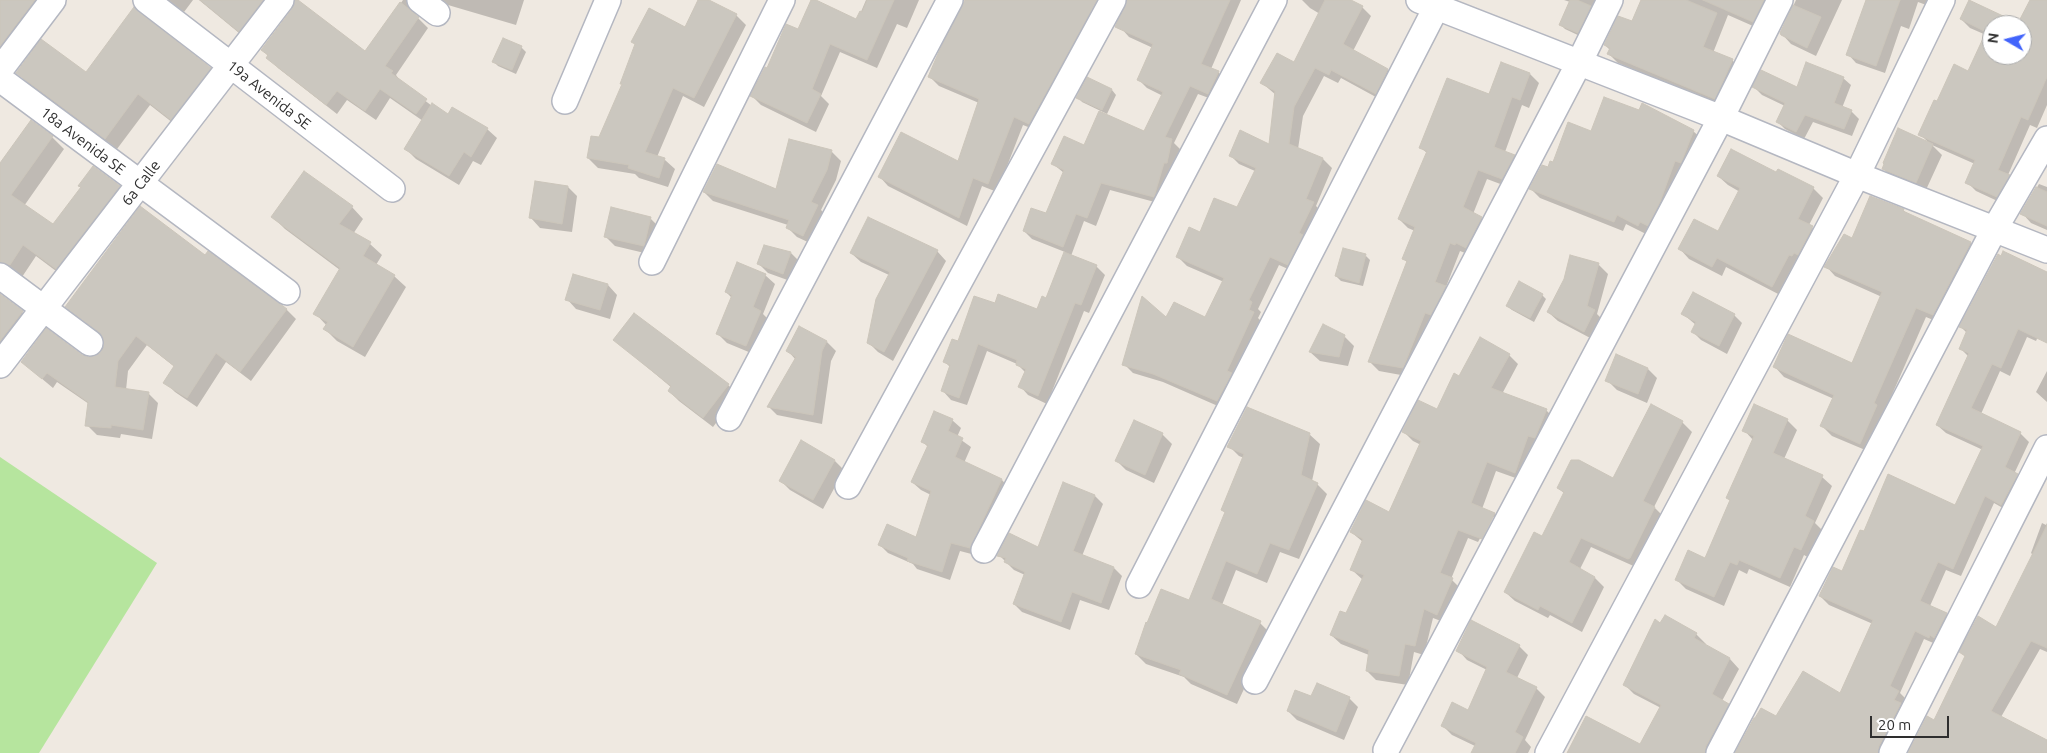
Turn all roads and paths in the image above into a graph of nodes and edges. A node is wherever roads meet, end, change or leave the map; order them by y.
1 (53, 0) edge
2 (146, 0) edge
3 (281, 0) edge
4 (782, 0) edge
5 (950, 0) edge
6 (1113, 0) edge
7 (1274, 0) edge
8 (1610, 0) edge
9 (1780, 0) edge
10 (1942, 0) edge
11 (1432, 2) edge
12 (600, 4) edge
13 (1579, 63) junction
14 (231, 66) junction
15 (0, 70) edge
16 (0, 79) edge
17 (565, 101) dead end
18 (1721, 118) junction
19 (2047, 139) edge
20 (1857, 175) junction
21 (140, 183) junction
22 (392, 189) dead end
23 (1994, 230) junction
24 (2047, 250) edge
25 (652, 262) dead end
26 (0, 276) edge
27 (287, 292) dead end
28 (44, 309) junction
29 (90, 343) dead end
30 (0, 366) edge
31 (729, 418) dead end
32 (2047, 448) edge
33 (848, 486) dead end
34 (984, 550) dead end
35 (1139, 585) dead end
36 (1255, 680) dead end
37 (1386, 750) dead end
38 (1548, 753) edge
39 (1719, 753) edge
40 (1892, 753) edge

1 - 15 street
2 - 14 street, 19a Avenida SE
3 - 14 street, 6a Calle
4 - 25 street
5 - 31 street
6 - 33 street
7 - 34 street
8 - 13 street
9 - 18 street
10 - 20 street
11 - 13 street
11 - 35 street
12 - 17 street
13 - 18 street
13 - 36 street
14 - 21 street, 6a Calle
14 - 22 street, 19a Avenida SE
16 - 21 street, 18a Avenida SE
18 - 20 street
18 - 37 street
19 - 23 street
20 - 23 street
20 - 38 street
21 - 27 street, 18a Avenida SE
21 - 28 street, 6a Calle
23 - 24 street
23 - 39 street
26 - 28 street
28 - 29 street
28 - 30 street, 6a Calle
32 - 40 street

